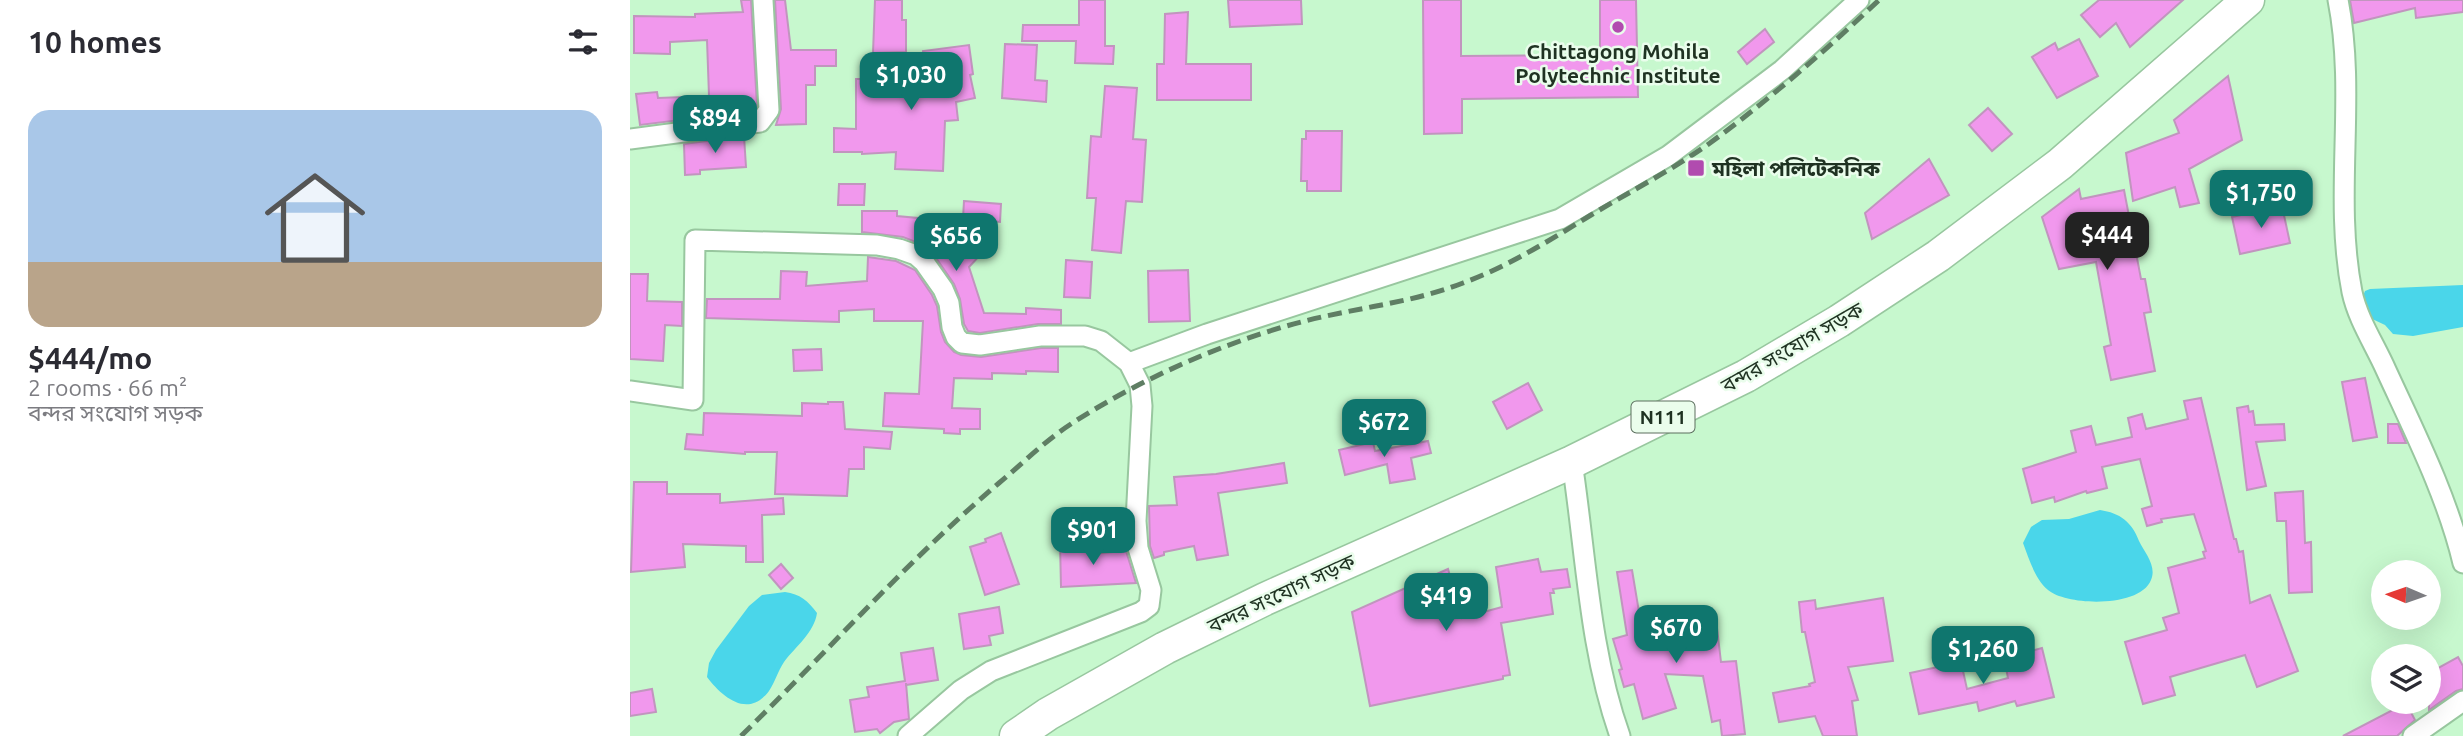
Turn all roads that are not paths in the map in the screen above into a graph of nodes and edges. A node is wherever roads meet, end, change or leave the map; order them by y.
1 (763, 0) edge
2 (1859, 0) edge
3 (2248, 0) edge
4 (2338, 0) edge
5 (630, 139) edge
6 (1129, 363) junction
7 (630, 391) edge
8 (1572, 462) junction
9 (2463, 564) edge
10 (2463, 701) edge
11 (908, 736) edge
12 (1016, 736) edge
13 (1619, 736) edge
14 (2413, 736) edge

1 - 5 street
2 - 6 street
3 - 8 highway, বন্দর সংযোগ সড়ক / N111
4 - 9 street
6 - 7 street
6 - 11 street
8 - 12 highway, বন্দর সংযোগ সড়ক / N111
8 - 13 street
10 - 14 street

